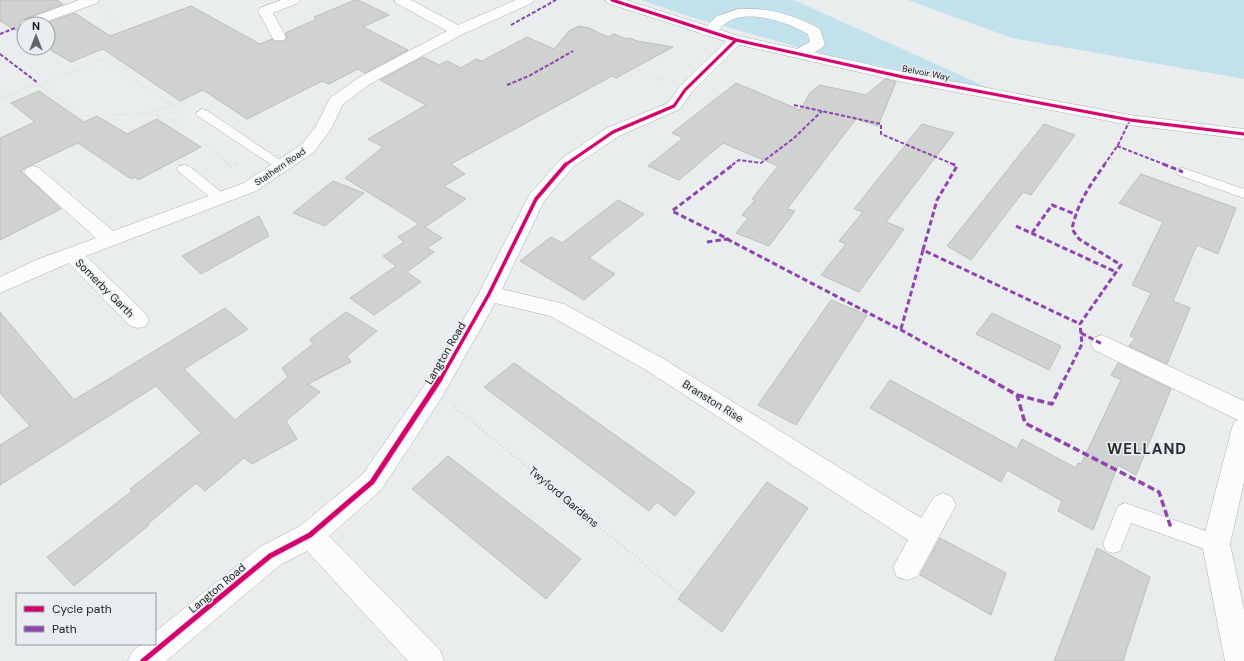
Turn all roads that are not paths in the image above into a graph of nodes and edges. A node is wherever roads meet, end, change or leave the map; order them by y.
1 (293, 0) edge
2 (401, 0) edge
3 (527, 0) edge
4 (612, 0) edge
5 (89, 1) edge
6 (47, 16) edge
7 (458, 31) junction
8 (708, 32) junction
9 (279, 37) road end
10 (736, 40) junction
11 (800, 53) junction
12 (202, 113) road end
13 (1244, 134) edge
14 (283, 166) junction
15 (184, 169) dead end
16 (33, 172) dead end
17 (1183, 172) dead end
18 (1244, 194) edge
19 (221, 199) junction
20 (110, 239) junction
21 (73, 255) junction
22 (0, 286) edge
23 (489, 294) junction
24 (138, 320) dead end
25 (1102, 344) dead end
26 (1244, 412) edge
27 (1244, 428) edge
28 (943, 505) dead end
29 (310, 535) junction
30 (925, 536) junction
31 (1113, 544) dead end
32 (1216, 544) junction
33 (907, 567) dead end
34 (143, 661) edge
35 (429, 661) edge
36 (1240, 661) edge

1 - 9 street
2 - 7 street
3 - 7 street, Stathern Road
4 - 8 street, Belvoir Way
5 - 6 street
7 - 14 street, Stathern Road
8 - 10 street, Belvoir Way
8 - 11 street
10 - 11 street, Belvoir Way
10 - 23 street, Langton Road
11 - 13 street, Belvoir Way
12 - 14 lane
14 - 19 street, Stathern Road
15 - 19 lane
16 - 20 street
17 - 18 lane
19 - 20 street, Stathern Road
20 - 21 street, Stathern Road
21 - 22 street, Stathern Road
21 - 24 street, Somerby Garth
23 - 29 street, Langton Road
23 - 30 street, Branston Rise
25 - 26 street
27 - 32 street
28 - 30 street
29 - 34 street, Langton Road
29 - 35 street
30 - 33 street
31 - 32 lane
32 - 36 street

